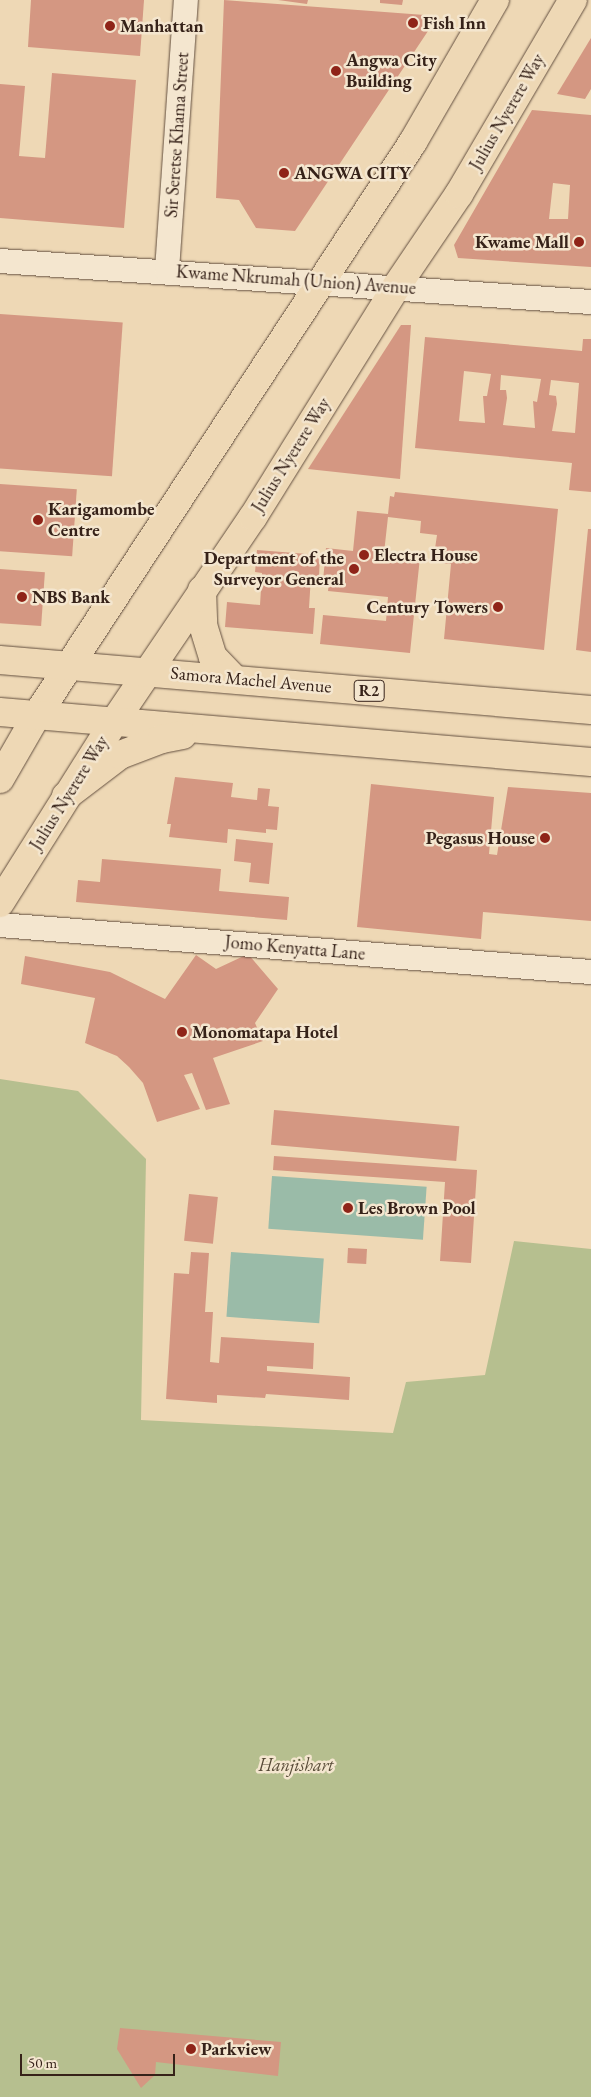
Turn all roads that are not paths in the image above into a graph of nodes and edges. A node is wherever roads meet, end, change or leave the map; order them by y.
1 (186, 0) edge
2 (495, 0) edge
3 (573, 0) edge
4 (0, 261) edge
5 (167, 270) junction
6 (319, 283) junction
7 (396, 287) junction
8 (591, 302) edge
9 (202, 590) junction
10 (0, 660) edge
11 (70, 666) junction
12 (147, 671) junction
13 (233, 678) junction
14 (591, 710) edge
15 (0, 712) edge
16 (37, 715) junction
17 (114, 722) junction
18 (214, 730) junction
19 (591, 762) edge
20 (0, 779) edge
21 (66, 796) junction
22 (0, 903) edge
23 (0, 925) edge
24 (591, 972) edge

1 - 5 street, Sir Seretse Khama Street
2 - 6 main road
3 - 7 main road, Julius Nyerere Way
4 - 5 street, Kwame Nkrumah (Union) Avenue
5 - 6 street, Kwame Nkrumah (Union) Avenue
6 - 7 street, Kwame Nkrumah (Union) Avenue
6 - 11 main road
7 - 8 street, Kwame Nkrumah (Union) Avenue
7 - 9 main road, Julius Nyerere Way
9 - 12 main road, Julius Nyerere Way
9 - 13 main road
10 - 11 main road, Samora Machel Avenue / R2
11 - 12 main road, Samora Machel Avenue / R2
11 - 16 main road
12 - 13 main road, Samora Machel Avenue / R2
12 - 17 main road, Julius Nyerere Way
13 - 14 main road, Samora Machel Avenue / R2
15 - 16 main road
16 - 17 main road
16 - 20 main road
17 - 18 main road
17 - 21 main road, Julius Nyerere Way
18 - 19 main road
18 - 21 main road
21 - 22 main road, Julius Nyerere Way
23 - 24 street, Jomo Kenyatta Lane

